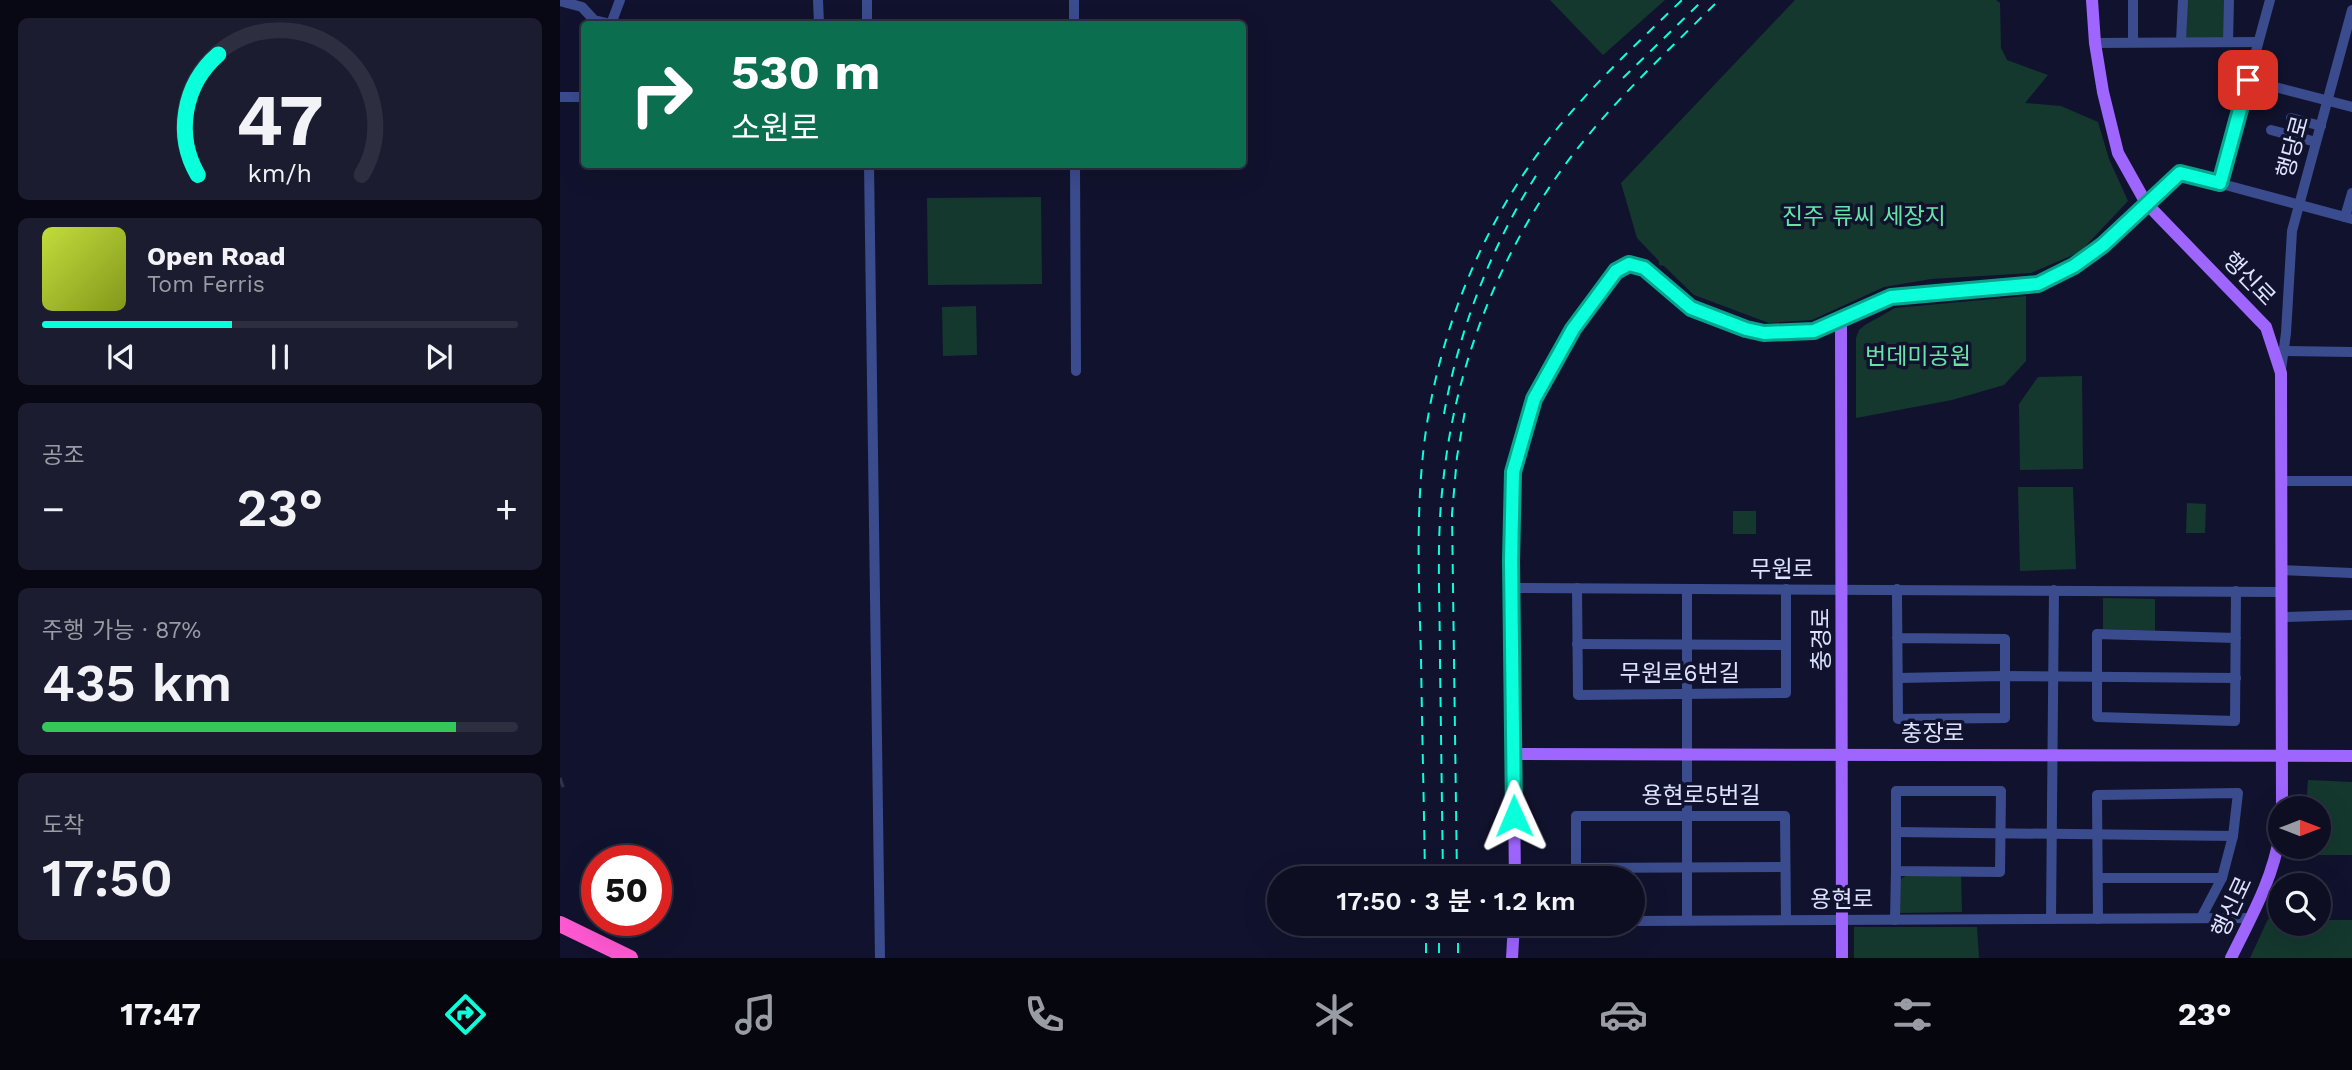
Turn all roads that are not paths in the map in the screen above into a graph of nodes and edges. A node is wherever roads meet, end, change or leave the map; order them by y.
1 (620, 0) edge
2 (818, 0) edge
3 (867, 0) edge
4 (1073, 0) edge
5 (2092, 0) edge
6 (2133, 0) edge
7 (2183, 0) edge
8 (2228, 0) edge
9 (2270, 0) edge
10 (560, 1) edge
11 (582, 4) edge
12 (2352, 10) edge
13 (598, 21) edge
14 (613, 21) edge
15 (819, 21) edge
16 (867, 21) edge
17 (1074, 21) edge
18 (2133, 42) junction
19 (2181, 42) junction
20 (2228, 42) junction
21 (2258, 42) junction
22 (2095, 43) junction
23 (2248, 80) junction
24 (560, 97) edge
25 (581, 97) edge
26 (2328, 101) junction
27 (2352, 107) edge
28 (2291, 118) dead end
29 (2321, 125) junction
30 (2271, 130) dead end
31 (2316, 142) junction
32 (869, 168) edge
33 (1075, 168) edge
34 (2220, 183) junction
35 (2352, 193) edge
36 (2147, 203) junction
37 (2300, 205) junction
38 (2349, 218) edge
39 (1841, 319) junction
40 (2284, 351) junction
41 (2352, 352) edge
42 (1076, 371) dead end
43 (2281, 373) junction
44 (2282, 481) junction
45 (2352, 481) edge
46 (2282, 570) junction
47 (2352, 573) edge
48 (1511, 587) junction
49 (1577, 588) junction
50 (1687, 589) junction
51 (1786, 589) junction
52 (1897, 589) junction
53 (2053, 590) junction
54 (1842, 591) junction
55 (2236, 591) junction
56 (2281, 592) junction
57 (2352, 615) edge
58 (2282, 617) junction
59 (1897, 638) junction
60 (2236, 638) junction
61 (1687, 643) junction
62 (1577, 644) junction
63 (1786, 645) junction
64 (2004, 676) junction
65 (2053, 677) junction
66 (1898, 678) junction
67 (2097, 678) junction
68 (2236, 678) junction
69 (1687, 695) junction
70 (1513, 754) junction
71 (2052, 754) junction
72 (1687, 755) junction
73 (1841, 755) junction
74 (2281, 756) junction
75 (2352, 757) edge
76 (2282, 796) edge
77 (1687, 816) junction
78 (1896, 831) junction
79 (2001, 831) junction
80 (2051, 832) junction
81 (2097, 834) junction
82 (2233, 836) junction
83 (2276, 859) edge
84 (1515, 866) edge
85 (1576, 866) edge
86 (1687, 867) junction
87 (1785, 867) junction
88 (1645, 869) edge
89 (1896, 871) junction
90 (2098, 877) junction
91 (2222, 878) junction
92 (560, 912) edge
93 (2201, 918) junction
94 (2251, 918) junction
95 (2051, 919) junction
96 (2098, 919) junction
97 (1687, 920) junction
98 (1786, 920) junction
99 (1842, 920) junction
100 (1895, 920) junction
101 (1645, 921) edge
102 (564, 933) edge
103 (1513, 936) edge
104 (614, 958) edge
105 (630, 958) edge
106 (880, 958) edge
107 (1512, 958) edge
108 (1842, 958) edge
109 (2231, 958) edge

1 - 14 street
2 - 15 street
3 - 16 street
4 - 17 street
5 - 22 main road, 행신로
6 - 18 street
7 - 19 street
8 - 20 street
9 - 21 street
10 - 11 street
11 - 13 street
12 - 26 street, 행당로
18 - 19 street
18 - 22 street
19 - 20 street
20 - 21 street
21 - 23 street
22 - 36 main road, 행신로
23 - 26 street, 행당로
23 - 34 street
24 - 25 street
26 - 27 street, 행당로
26 - 29 street, 행당로
28 - 29 street
29 - 31 street, 행당로
30 - 31 street
31 - 37 street, 행당로
32 - 106 street
33 - 42 street
34 - 36 street, 행당로
34 - 37 street, 행당로
35 - 38 street
36 - 39 main road
36 - 43 main road, 행신로
37 - 38 street
37 - 40 street, 행당로
39 - 48 main road
39 - 54 main road, 충경로
40 - 41 street
40 - 43 street, 행당로
43 - 44 main road, 행신로
44 - 45 street
44 - 46 main road, 행신로
46 - 47 street
46 - 56 main road, 행신로
48 - 49 street, 무원로
48 - 70 main road
49 - 50 street, 무원로
49 - 62 street, 무원로6번길
50 - 51 street, 무원로
50 - 61 street
51 - 54 street, 무원로
51 - 63 street, 무원로6번길
52 - 53 street, 무원로
52 - 54 street, 무원로
52 - 59 street
53 - 55 street, 무원로
53 - 65 street
54 - 73 main road, 충경로
55 - 56 street, 무원로
55 - 60 street
56 - 58 main road, 행신로
57 - 58 street
58 - 74 main road, 행신로
59 - 64 street
59 - 66 street
60 - 67 street
60 - 68 street
61 - 62 street
61 - 63 street
61 - 69 street
62 - 69 street, 무원로6번길
63 - 69 street, 무원로6번길
64 - 65 street
64 - 66 street
64 - 66 street
65 - 67 street
65 - 71 street
67 - 68 street
67 - 68 street
69 - 72 street
70 - 72 main road, 충장로
70 - 84 main road
71 - 73 main road, 충장로
71 - 74 main road, 충장로
71 - 80 street
72 - 73 main road, 충장로
72 - 77 street
73 - 99 main road, 충경로
74 - 75 main road, 충장로
74 - 76 main road, 행신로
77 - 85 street, 용현로5번길
77 - 86 street
77 - 87 street, 용현로5번길
78 - 79 street
78 - 79 street
78 - 89 street
79 - 80 street
79 - 89 street
80 - 81 street
80 - 95 street
81 - 82 street
81 - 82 street
81 - 90 street
82 - 91 street
83 - 94 main road, 행신로
86 - 87 street
86 - 88 street
86 - 97 street
87 - 98 street, 용현로5번길
89 - 100 street
90 - 91 street
90 - 96 street
91 - 93 street
92 - 102 highway
93 - 94 street, 용현로
93 - 96 street, 용현로
94 - 109 main road, 행신로
95 - 96 street, 용현로
95 - 100 street, 용현로
97 - 98 street, 용현로
97 - 101 street, 용현로
98 - 99 street, 용현로
99 - 100 street, 용현로
99 - 108 main road, 충경로
102 - 104 highway
102 - 105 highway
103 - 107 main road

